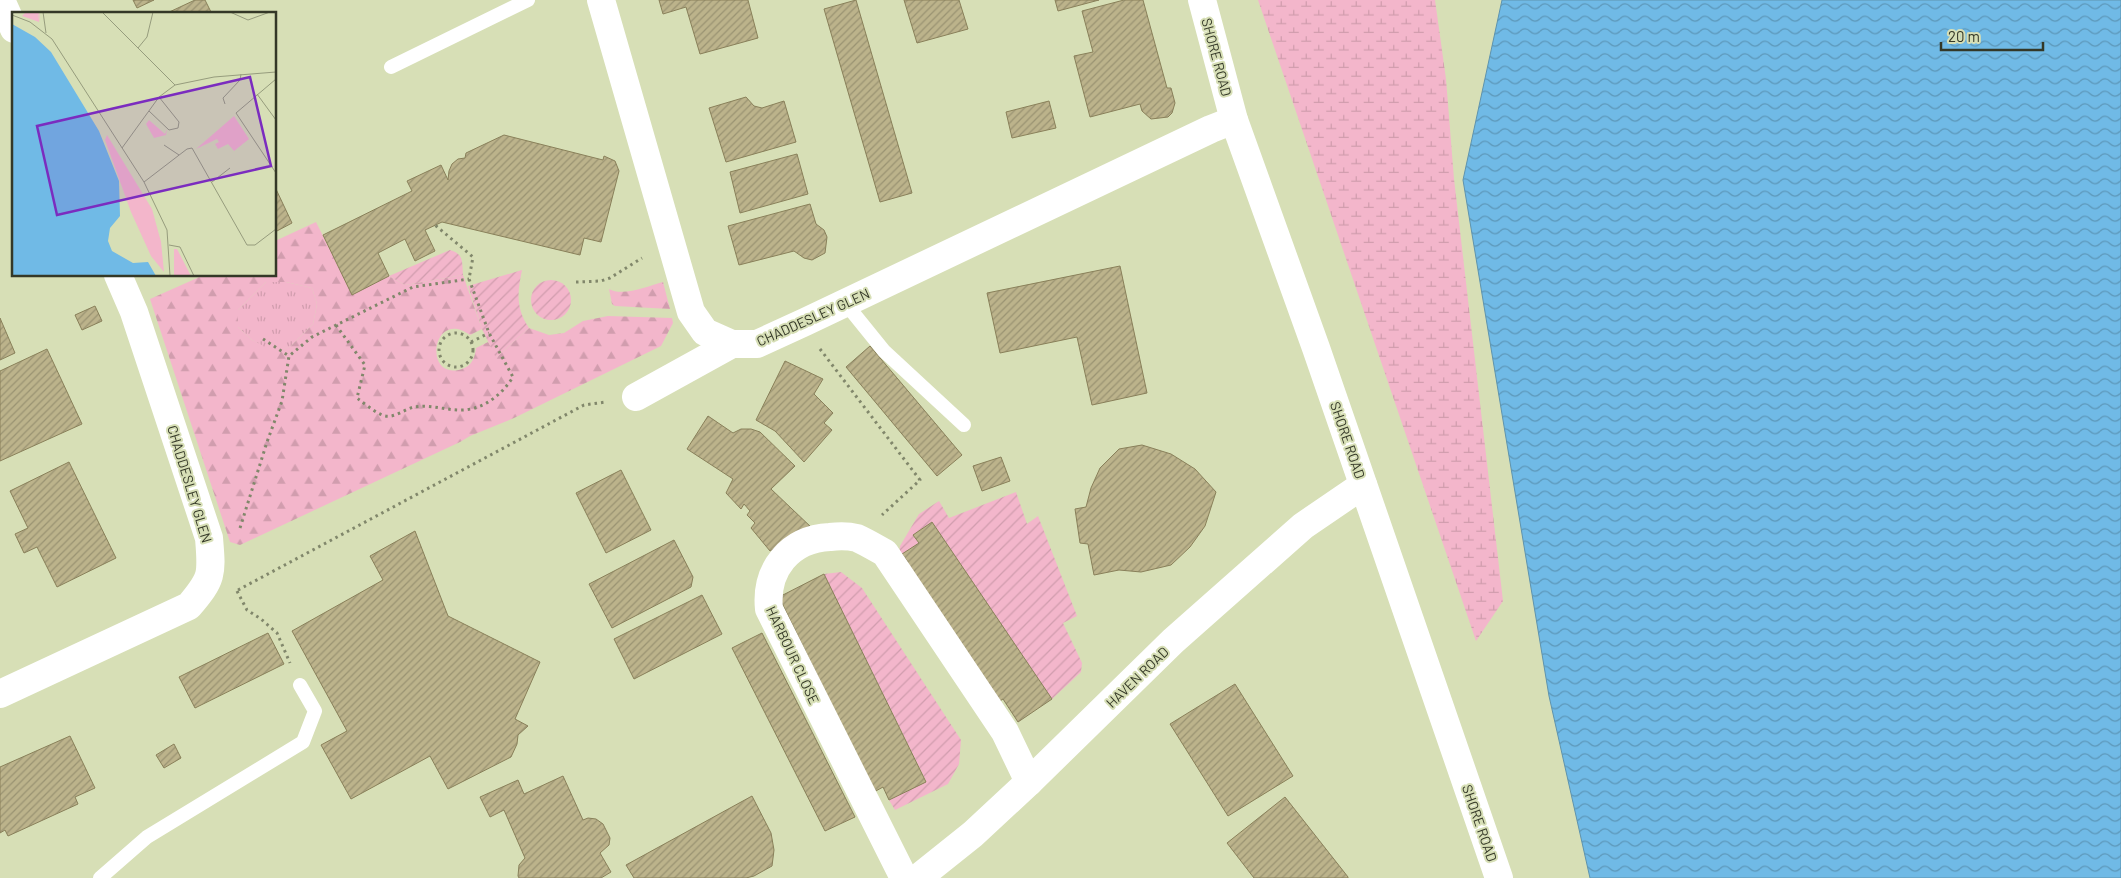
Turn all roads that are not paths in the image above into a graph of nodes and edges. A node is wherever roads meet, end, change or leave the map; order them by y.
1 (2, 0) edge
2 (528, 0) edge
3 (601, 0) edge
4 (1202, 0) edge
5 (12, 24) edge
6 (391, 67) dead end
7 (1234, 120) junction
8 (118, 276) edge
9 (846, 304) junction
10 (732, 344) junction
11 (636, 397) road end
12 (964, 425) dead end
13 (1363, 485) junction
14 (300, 685) road end
15 (0, 694) edge
16 (1029, 782) junction
17 (100, 878) edge
18 (904, 878) edge
19 (918, 878) edge
20 (1499, 878) edge

1 - 5 street
2 - 6 lane
3 - 10 street, CHADDESLEY GLEN
4 - 7 street, SHORE ROAD
7 - 9 street, CHADDESLEY GLEN
7 - 13 street, SHORE ROAD
8 - 15 street, CHADDESLEY GLEN
9 - 10 street, CHADDESLEY GLEN
9 - 12 lane
10 - 11 street
13 - 16 street, HAVEN ROAD
13 - 20 street, SHORE ROAD
14 - 17 lane
16 - 18 street, HARBOUR CLOSE
16 - 19 street, HAVEN ROAD

